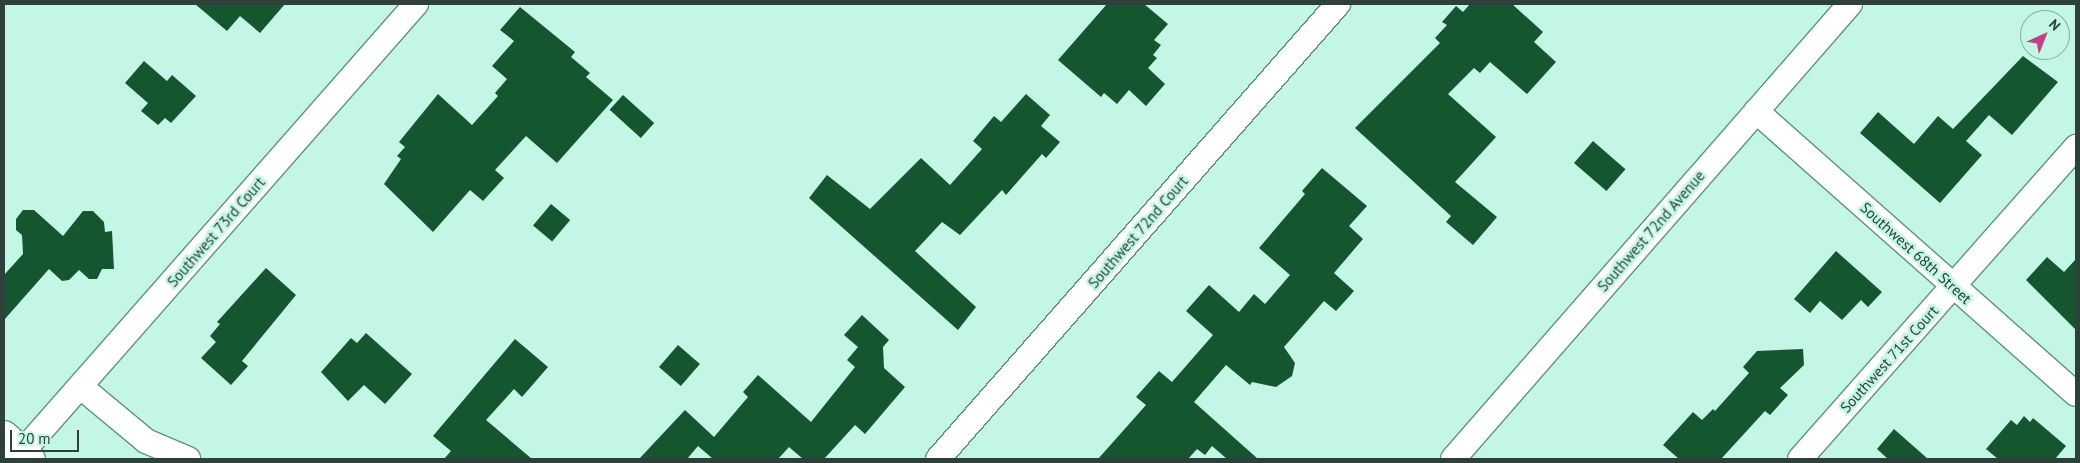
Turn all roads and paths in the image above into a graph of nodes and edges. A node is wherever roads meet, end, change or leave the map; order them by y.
1 (416, 4) edge
2 (1338, 4) edge
3 (1850, 4) edge
4 (1756, 111) junction
5 (2076, 147) edge
6 (1953, 286) junction
7 (81, 387) junction
8 (2076, 394) edge
9 (18, 451) edge
10 (188, 459) edge
11 (938, 459) edge
12 (1453, 459) edge
13 (1800, 459) edge

1 - 7 street, Southwest 73rd Court
2 - 11 street, Southwest 72nd Court
3 - 4 street, Southwest 72nd Avenue
4 - 6 street, Southwest 68th Street
4 - 12 street, Southwest 72nd Avenue
5 - 6 street, Southwest 71st Court
6 - 8 street, Southwest 68th Street
6 - 13 street, Southwest 71st Court
7 - 9 street, Southwest 73rd Court
7 - 10 street

